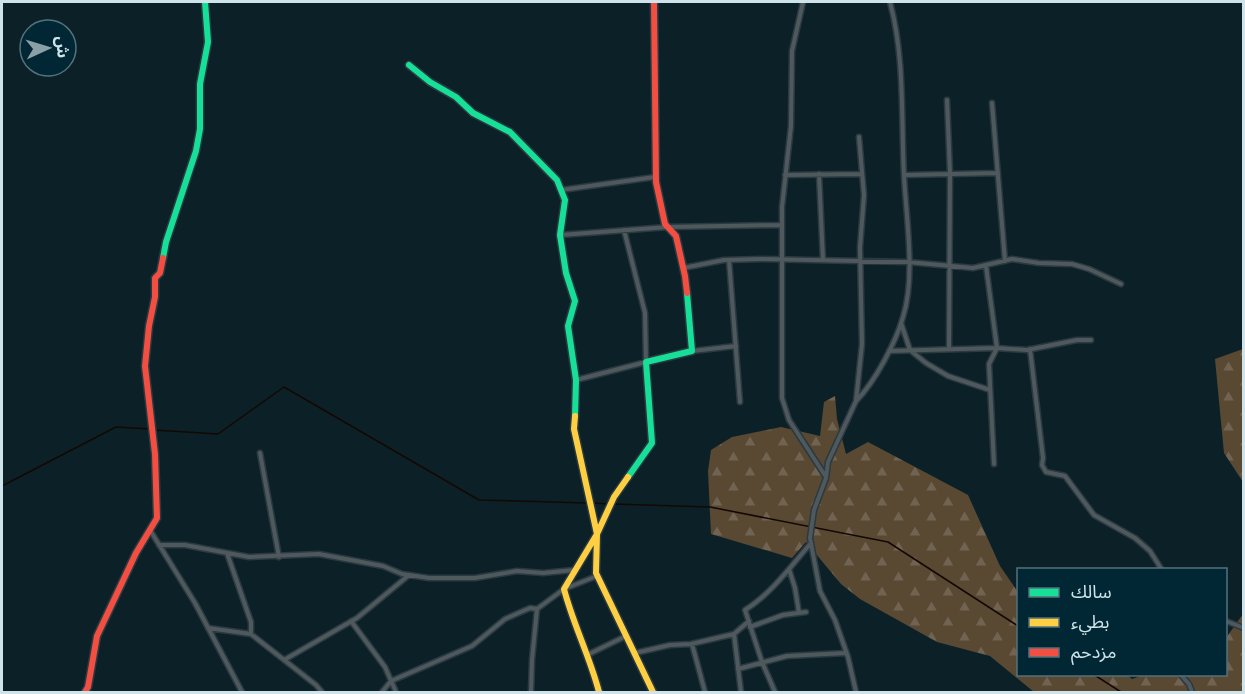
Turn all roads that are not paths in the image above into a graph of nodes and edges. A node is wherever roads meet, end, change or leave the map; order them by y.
1 (205, 2) edge
2 (654, 2) edge
3 (803, 2) edge
4 (890, 2) edge
5 (409, 65) dead end
6 (947, 100) dead end
7 (992, 103) dead end
8 (859, 137) dead end
9 (998, 173) junction
10 (819, 174) junction
11 (862, 174) junction
12 (950, 174) junction
13 (785, 175) junction
14 (904, 175) junction
15 (655, 177) junction
16 (561, 190) junction
17 (782, 225) junction
18 (668, 227) junction
19 (624, 230) junction
20 (560, 235) junction
21 (729, 260) junction
22 (782, 260) junction
23 (824, 260) junction
24 (861, 261) junction
25 (1005, 261) junction
26 (908, 262) junction
27 (948, 265) junction
28 (986, 266) junction
29 (683, 268) junction
30 (1121, 284) dead end
31 (901, 323) junction
32 (1091, 340) dead end
33 (736, 346) junction
34 (997, 348) junction
35 (910, 350) junction
36 (950, 350) junction
37 (1030, 350) junction
38 (692, 351) junction
39 (888, 351) junction
40 (646, 362) junction
41 (576, 380) junction
42 (990, 390) junction
43 (856, 401) junction
44 (741, 402) dead end
45 (260, 453) dead end
46 (994, 464) dead end
47 (826, 477) junction
48 (150, 530) junction
49 (597, 534) junction
50 (811, 542) junction
51 (159, 545) junction
52 (227, 553) junction
53 (279, 557) junction
54 (1159, 568) edge
55 (789, 569) junction
56 (575, 570) junction
57 (409, 575) junction
58 (597, 576) junction
59 (564, 590) junction
60 (537, 609) junction
61 (806, 612) dead end
62 (799, 613) junction
63 (351, 621) junction
64 (749, 621) junction
65 (1227, 621) edge
66 (750, 627) junction
67 (208, 628) junction
68 (1244, 628) edge
69 (251, 634) junction
70 (734, 634) junction
71 (626, 636) junction
72 (692, 644) junction
73 (634, 653) junction
74 (846, 653) junction
75 (587, 655) junction
76 (284, 660) junction
77 (762, 662) junction
78 (738, 669) junction
79 (1181, 676) edge
80 (391, 681) junction
81 (85, 693) edge
82 (242, 693) edge
83 (322, 693) edge
84 (382, 693) edge
85 (396, 693) edge
86 (531, 693) edge
87 (599, 693) edge
88 (653, 693) edge
89 (705, 693) edge
90 (741, 693) edge
91 (775, 693) edge
92 (856, 693) edge
93 (1192, 693) edge

1 - 48 street
2 - 15 street
3 - 13 street
4 - 14 street
5 - 16 street
6 - 12 street
7 - 9 street
8 - 11 street
9 - 12 street
9 - 25 street
10 - 11 street
10 - 13 street
10 - 23 street
11 - 24 street
12 - 14 street
12 - 27 street
13 - 17 street
14 - 26 street
15 - 16 street
15 - 18 street
16 - 20 street
17 - 18 street
17 - 22 street
18 - 19 street
18 - 29 street
19 - 20 street
19 - 40 street
20 - 41 street
21 - 22 street
21 - 29 street
21 - 33 street
22 - 23 street
22 - 47 street
23 - 24 street
24 - 26 street
24 - 43 street
25 - 28 street
25 - 30 street
26 - 27 street
26 - 31 street
27 - 28 street
27 - 36 street
28 - 34 street
29 - 38 street
31 - 35 street
31 - 39 street
32 - 37 street
33 - 38 street
33 - 44 street
34 - 36 street
34 - 37 street
34 - 42 street
35 - 36 street
35 - 39 street
35 - 42 street
37 - 54 street
38 - 40 street
39 - 43 street
40 - 41 street
40 - 49 street
41 - 49 street
42 - 46 street
43 - 47 street
45 - 53 street
47 - 50 street
48 - 51 street
48 - 81 street
49 - 56 street
49 - 58 street
50 - 55 street
50 - 74 street
51 - 52 street
51 - 67 street
52 - 53 street
52 - 69 street
53 - 57 street
55 - 62 street
55 - 64 street
56 - 57 street
56 - 59 street
57 - 63 street
58 - 59 street
58 - 71 street
59 - 60 street
59 - 75 street
60 - 80 street
60 - 86 street
61 - 62 street
62 - 66 street
63 - 76 street
63 - 80 street
64 - 66 street
64 - 70 street
65 - 68 street
66 - 77 street
67 - 69 street
67 - 82 street
69 - 76 street
70 - 72 street
70 - 78 street
71 - 73 street
71 - 75 street
72 - 73 street
72 - 89 street
73 - 88 street
74 - 77 street
74 - 92 street
75 - 87 street
76 - 83 street
77 - 78 street
77 - 91 street
78 - 90 street
79 - 93 street
80 - 84 street
80 - 85 street

